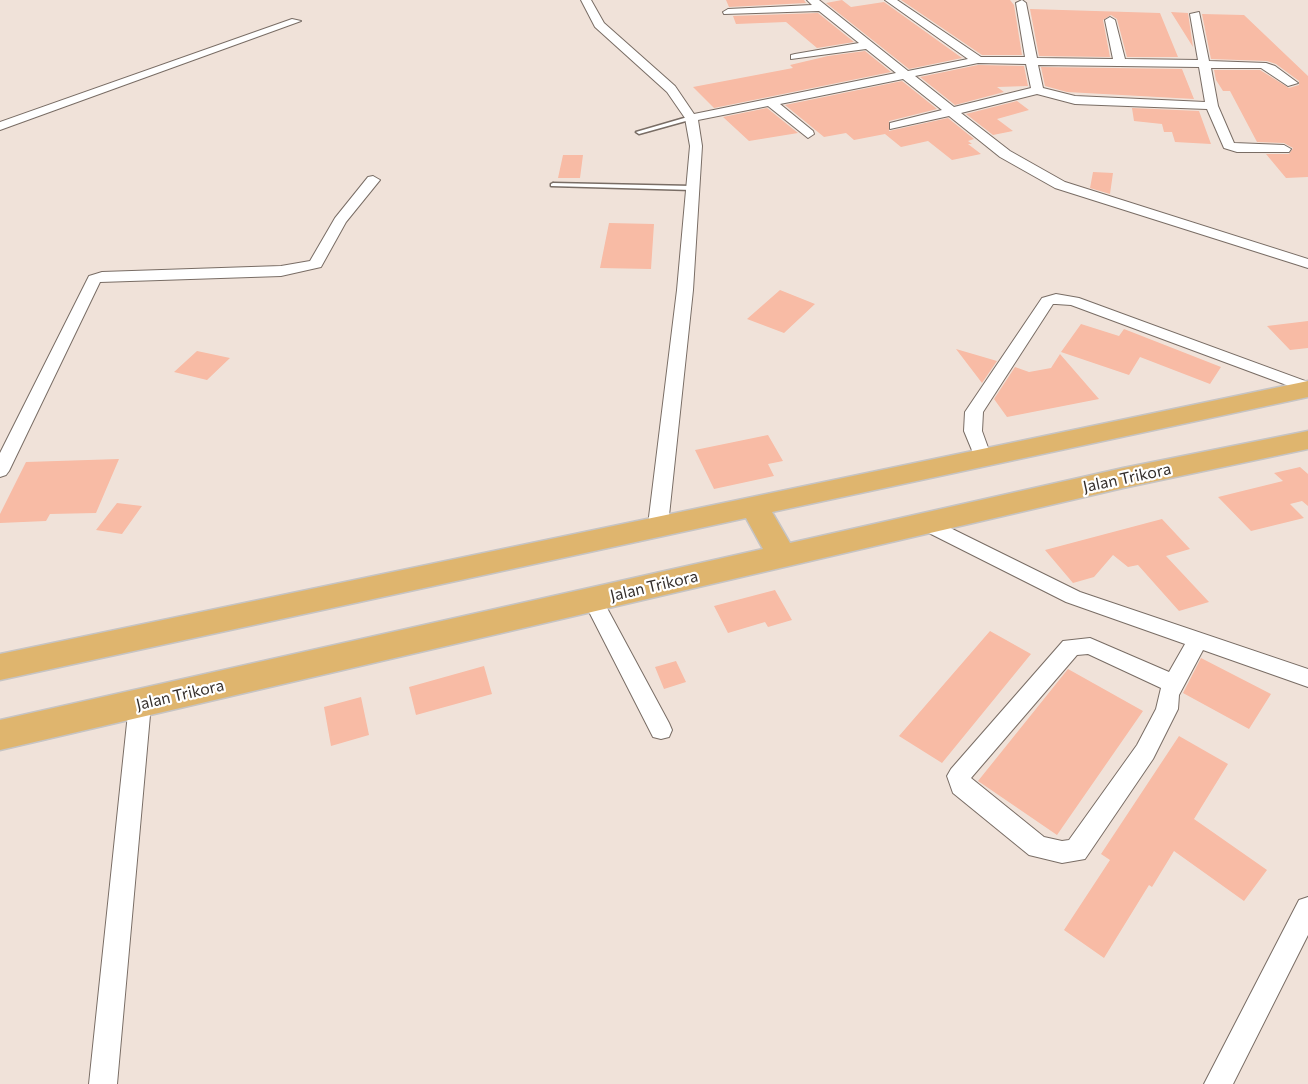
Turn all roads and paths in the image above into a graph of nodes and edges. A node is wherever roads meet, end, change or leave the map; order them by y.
1 (586, 0) edge
2 (812, 0) edge
3 (890, 0) edge
4 (1022, 3) dead end
5 (821, 8) junction
6 (728, 12) dead end
7 (1195, 14) dead end
8 (1110, 20) dead end
9 (296, 21) dead end
10 (869, 45) junction
11 (795, 57) dead end
12 (978, 60) junction
13 (1034, 60) junction
14 (1120, 62) junction
15 (1205, 64) junction
16 (905, 73) junction
17 (1292, 83) dead end
18 (1037, 90) junction
19 (770, 102) junction
20 (1212, 106) junction
21 (955, 113) junction
22 (691, 118) junction
23 (0, 126) edge
24 (894, 126) dead end
25 (639, 132) dead end
26 (808, 134) dead end
27 (1284, 149) dead end
28 (373, 180) dead end
29 (553, 185) dead end
30 (692, 188) junction
31 (1308, 264) edge
32 (1308, 389) edge
33 (1308, 440) edge
34 (982, 456) junction
35 (0, 471) edge
36 (753, 505) junction
37 (926, 523) junction
38 (658, 525) junction
39 (782, 556) junction
40 (593, 600) junction
41 (1198, 640) junction
42 (0, 667) edge
43 (1308, 678) edge
44 (1174, 684) junction
45 (140, 704) junction
46 (661, 730) dead end
47 (0, 735) edge
48 (1308, 909) edge
49 (103, 1084) edge
50 (1218, 1084) edge

1 - 22 street
2 - 5 street
3 - 12 street
4 - 13 street
5 - 6 street
5 - 10 street
7 - 15 street
8 - 14 street
9 - 23 street
10 - 11 street
10 - 16 street
12 - 13 street
12 - 16 street
13 - 14 street
13 - 18 street
14 - 15 street
15 - 17 street
15 - 20 street
16 - 19 street
16 - 21 street
18 - 20 street
18 - 21 street
19 - 22 street
19 - 26 street
20 - 27 street
21 - 24 street
21 - 31 street
22 - 25 lane
22 - 30 street
28 - 35 street
29 - 30 lane
30 - 38 street
32 - 34 main road
32 - 34 street
33 - 37 main road, Jalan Trikora
34 - 36 main road
36 - 38 main road
36 - 39 main road
37 - 39 main road, Jalan Trikora
37 - 41 street
38 - 42 main road
39 - 40 main road, Jalan Trikora
40 - 45 main road, Jalan Trikora
40 - 46 street
41 - 43 street
41 - 44 street
44 - 44 street
45 - 47 main road, Jalan Trikora
45 - 49 street
48 - 50 street

